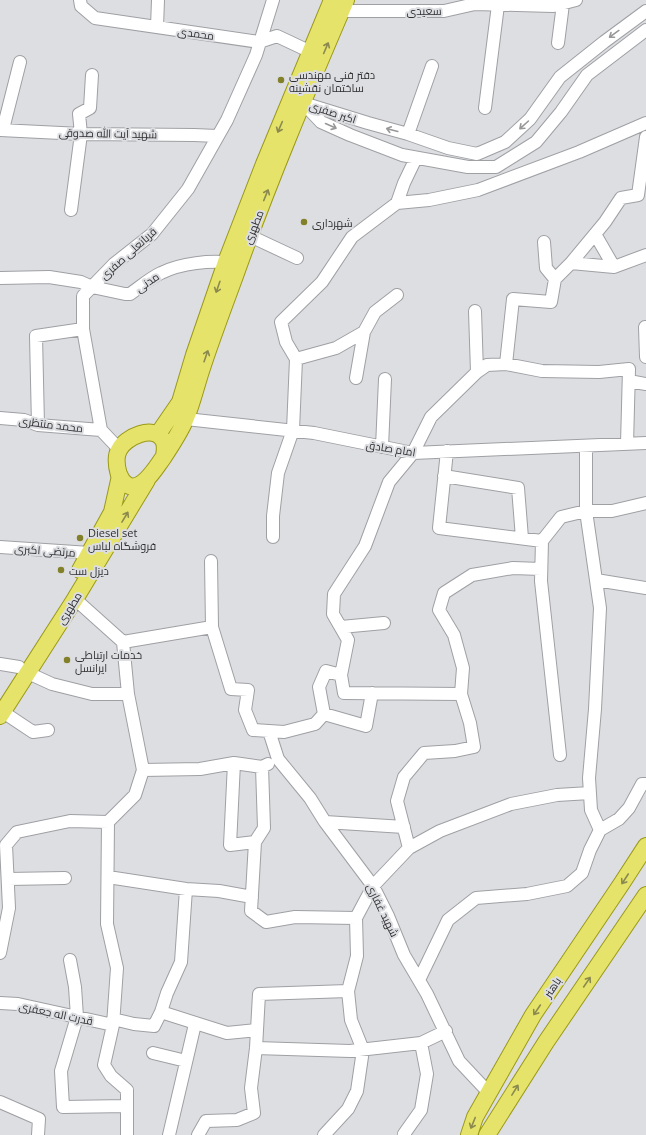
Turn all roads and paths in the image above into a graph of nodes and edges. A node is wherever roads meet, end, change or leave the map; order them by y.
1 (158, 0) edge
2 (273, 0) edge
3 (576, 0) edge
4 (81, 3) edge
5 (340, 4) edge
6 (563, 4) junction
7 (498, 5) junction
8 (646, 11) edge
9 (157, 27) junction
10 (646, 30) edge
11 (259, 42) junction
12 (558, 44) dead end
13 (311, 52) junction
14 (20, 62) dead end
15 (432, 66) dead end
16 (92, 75) dead end
17 (297, 100) junction
18 (485, 108) dead end
19 (646, 123) edge
20 (1, 129) edge
21 (81, 134) junction
22 (408, 134) junction
23 (217, 136) junction
24 (646, 137) edge
25 (416, 158) junction
26 (397, 203) junction
27 (71, 210) dead end
28 (595, 234) junction
29 (250, 236) junction
30 (544, 242) dead end
31 (646, 255) edge
32 (297, 258) dead end
33 (232, 263) junction
34 (571, 264) junction
35 (614, 267) junction
36 (0, 278) edge
37 (555, 279) junction
38 (92, 287) junction
39 (397, 295) dead end
40 (475, 311) dead end
41 (645, 327) dead end
42 (83, 329) junction
43 (364, 332) junction
44 (646, 356) edge
45 (296, 359) junction
46 (506, 364) junction
47 (477, 372) junction
48 (356, 378) dead end
49 (385, 379) dead end
50 (629, 381) junction
51 (646, 384) edge
52 (180, 416) junction
53 (0, 418) edge
54 (38, 425) junction
55 (101, 430) junction
56 (293, 430) junction
57 (158, 434) junction
58 (646, 443) edge
59 (627, 444) junction
60 (586, 446) junction
61 (382, 447) junction
62 (119, 449) junction
63 (447, 451) junction
64 (413, 453) junction
65 (164, 456) junction
66 (120, 476) junction
67 (444, 476) junction
68 (147, 479) junction
69 (646, 503) edge
70 (586, 511) junction
71 (273, 537) dead end
72 (522, 538) junction
73 (542, 540) junction
74 (0, 547) edge
75 (90, 553) junction
76 (211, 561) dead end
77 (541, 569) junction
78 (596, 580) junction
79 (646, 588) edge
80 (75, 599) junction
81 (384, 623) dead end
82 (212, 627) junction
83 (341, 627) junction
84 (123, 642) junction
85 (0, 664) edge
86 (23, 670) junction
87 (341, 675) junction
88 (372, 693) junction
89 (128, 694) junction
90 (461, 694) junction
91 (0, 696) edge
92 (1, 714) edge
93 (324, 714) junction
94 (48, 730) dead end
95 (269, 731) junction
96 (560, 755) dead end
97 (278, 759) junction
98 (234, 762) junction
99 (262, 767) junction
100 (143, 770) junction
101 (646, 784) edge
102 (590, 793) junction
103 (108, 822) junction
104 (325, 822) junction
105 (404, 827) junction
106 (600, 830) junction
107 (255, 842) junction
108 (646, 846) edge
109 (409, 848) junction
110 (3, 858) edge
111 (108, 877) junction
112 (66, 878) dead end
113 (8, 880) junction
114 (373, 886) junction
115 (186, 889) junction
116 (646, 895) edge
117 (252, 897) junction
118 (356, 918) junction
119 (0, 953) edge
120 (70, 960) dead end
121 (419, 980) junction
122 (348, 991) junction
123 (0, 1003) edge
124 (161, 1012) junction
125 (78, 1017) junction
126 (113, 1022) junction
127 (195, 1024) junction
128 (257, 1030) junction
129 (446, 1031) junction
130 (421, 1043) junction
131 (256, 1048) junction
132 (363, 1050) junction
133 (154, 1053) dead end
134 (186, 1061) junction
135 (489, 1093) junction
136 (0, 1102) edge
137 (127, 1106) junction
138 (38, 1135) edge
139 (128, 1135) edge
140 (169, 1135) edge
141 (198, 1135) edge
142 (324, 1135) edge
143 (405, 1135) edge
144 (469, 1135) edge
145 (487, 1135) edge

1 - 9 street
2 - 11 street, قربانعلی صفری
3 - 6 street, سعیدی
4 - 9 street, محمدی
5 - 7 street, سعیدی
5 - 13 main road, مطهری
17 -> 5 main road, مطهری
6 - 7 street, سعیدی
6 - 12 street
7 - 18 street
8 -> 22 street, اکبر صفری
9 - 11 street, محمدی
10 - 25 street, اکبر صفری
11 - 13 street, محمدی
11 - 23 street, قربانعلی صفری
13 - 17 main road, مطهری
14 - 20 street
15 - 22 street
16 - 21 street
22 -> 17 street, اکبر صفری
17 -> 25 street, اکبر صفری
29 -> 17 main road, مطهری
17 -> 33 main road, مطهری
19 - 26 street
20 - 21 street, شهید آیت الله صدوقی
21 - 23 street, شهید آیت الله صدوقی
21 - 27 street
23 - 38 street, قربانعلی صفری
24 - 28 street
25 - 26 street
26 - 45 street
28 - 34 street
28 - 35 street
29 - 32 street
29 - 33 main road, مطهری
30 - 37 street
31 - 35 street
33 - 38 street, مدنی
33 - 52 main road, مطهری
34 - 35 street
34 - 37 street
36 - 38 street, مدنی
37 - 46 street
38 - 42 street, قربانعلی صفری
39 - 43 street
40 - 47 street
41 - 44 street
42 - 54 street
42 - 55 street, قربانعلی صفری
43 - 45 street
43 - 48 street
45 - 56 street
46 - 47 street
46 - 50 street
47 - 64 street
49 - 61 street
50 - 51 street
50 - 59 street
52 - 56 street, امام صادق
52 - 57 main road, مطهری
52 - 65 main road, مطهری
53 - 54 street, محمد منتظری
54 - 55 street, محمد منتظری
55 - 62 street
56 - 61 street, امام صادق
56 - 71 street
57 - 62 main road
57 - 65 main road
58 - 59 street, امام صادق
59 - 60 street, امام صادق
60 - 63 street, امام صادق
60 - 70 street
61 - 64 street, امام صادق
62 - 66 main road
63 - 64 street, امام صادق
63 - 67 street
64 - 83 street
65 - 68 main road
66 - 68 main road
66 - 75 main road, مطهری
67 - 72 street
67 - 72 street
80 -> 68 main road, مطهری
69 - 70 street
70 - 73 street
70 - 78 street
72 - 73 street
73 - 77 street
74 - 75 street, مرتضی اکبری
75 - 86 main road, مطهری
76 - 82 street
77 - 90 street
77 - 96 street
78 - 79 street
78 - 102 street
80 - 84 street
80 - 86 main road, مطهری
81 - 83 street
82 - 84 street
82 - 95 street
83 - 87 street
84 - 89 street
85 - 86 street
86 - 89 street
86 - 91 main road, مطهری
86 - 92 main road, مطهری
87 - 88 street
87 - 93 street
88 - 90 street
88 - 93 street
89 - 100 street
90 - 105 street
92 - 94 street
93 - 95 street
95 - 97 street, شهید غفاری
97 - 99 street
97 - 104 street, شهید غفاری
98 - 99 street
98 - 100 street
98 - 107 street
99 - 107 street
100 - 103 street
101 - 106 street
102 - 106 street
102 - 109 street
103 - 110 street
103 - 111 street
104 - 105 street
104 - 114 street, شهید غفاری
105 - 109 street
106 - 121 street
107 - 117 street
108 -> 135 main road, باهنر
109 - 114 street
110 - 113 street
111 - 115 street
111 - 126 street
112 - 113 street
113 - 119 street
114 - 118 street
114 - 121 street, شهید غفاری
115 - 117 street
115 - 124 street
145 -> 116 main road
117 - 118 street
118 - 122 street
120 - 125 street
121 - 129 street, شهید غفاری
122 - 128 street
122 - 132 street
123 - 125 street, قدرت اله جعفری
124 - 126 street, قدرت اله جعفری
124 - 127 street
125 - 126 street, قدرت اله جعفری
125 - 137 street
126 - 137 street
127 - 128 street
127 - 134 street
128 - 131 street
129 - 130 street
129 - 135 street, شهید غفاری
130 - 132 street
130 - 143 street
131 - 132 street
131 - 141 street
132 - 142 street
133 - 134 street
134 - 140 street
135 -> 144 main road, باهنر
136 - 138 street
137 - 139 street

